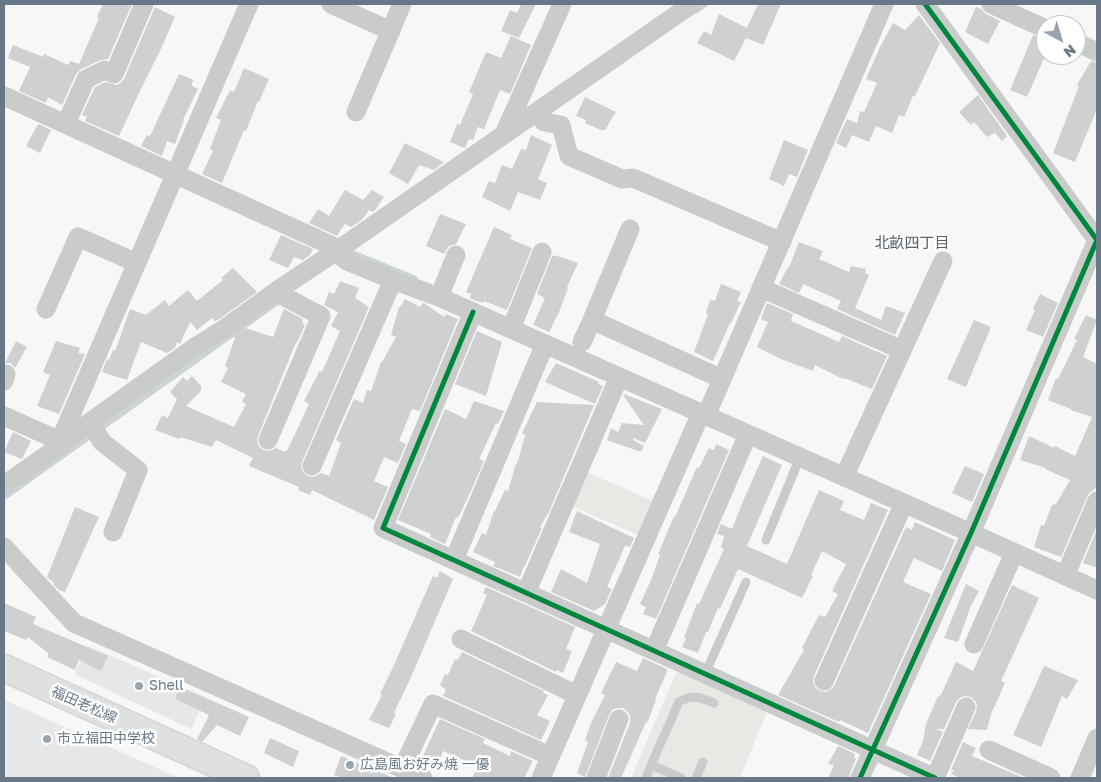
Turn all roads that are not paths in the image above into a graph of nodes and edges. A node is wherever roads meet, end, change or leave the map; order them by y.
1 (144, 4) edge
2 (249, 4) edge
3 (331, 4) edge
4 (402, 4) edge
5 (562, 4) edge
6 (692, 4) edge
7 (884, 4) edge
8 (925, 4) edge
9 (990, 4) edge
10 (1036, 25) edge
11 (391, 31) junction
12 (4, 96) edge
13 (356, 112) dead end
14 (540, 117) junction
15 (66, 124) junction
16 (504, 134) junction
17 (176, 174) junction
18 (630, 229) dead end
19 (782, 242) junction
20 (542, 252) dead end
21 (341, 254) junction
22 (456, 256) dead end
23 (943, 261) dead end
24 (137, 263) junction
25 (393, 280) junction
26 (762, 288) junction
27 (283, 295) junction
28 (439, 297) junction
29 (46, 308) dead end
30 (473, 312) junction
31 (592, 320) junction
32 (511, 329) junction
33 (582, 342) dead end
34 (545, 344) junction
35 (902, 350) junction
36 (619, 377) junction
37 (722, 379) junction
38 (703, 414) junction
39 (4, 416) edge
40 (93, 427) junction
41 (748, 434) junction
42 (268, 440) dead end
43 (59, 444) junction
44 (800, 457) junction
45 (312, 466) dead end
46 (844, 477) junction
47 (4, 485) edge
48 (1097, 502) edge
49 (904, 503) junction
50 (112, 532) dead end
51 (971, 533) junction
52 (766, 540) dead end
53 (4, 547) edge
54 (1014, 553) junction
55 (454, 560) junction
56 (1065, 576) junction
57 (746, 582) dead end
58 (1097, 590) edge
59 (526, 593) junction
60 (606, 629) junction
61 (460, 639) dead end
62 (974, 644) dead end
63 (654, 651) junction
64 (4, 668) edge
65 (706, 674) junction
66 (824, 681) dead end
67 (577, 695) junction
68 (714, 703) dead end
69 (966, 707) dead end
70 (619, 719) dead end
71 (1097, 738) edge
72 (873, 750) junction
73 (989, 750) dead end
74 (550, 756) junction
75 (703, 762) dead end
76 (651, 766) junction
77 (402, 769) junction
78 (910, 773) edge
79 (246, 778) edge
80 (423, 778) edge
81 (541, 778) edge
82 (596, 778) edge
83 (646, 778) edge
84 (681, 778) edge
85 (696, 778) edge
86 (860, 778) edge
87 (935, 778) edge
88 (1050, 778) edge
89 (1080, 778) edge

1 - 15 street
2 - 17 street
3 - 11 street
4 - 11 street
5 - 16 street
6 - 14 street
7 - 19 street
8 - 51 street
9 - 10 street
11 - 13 street
12 - 15 street
14 - 16 street
14 - 19 street
15 - 17 street
16 - 21 street
17 - 21 street
17 - 24 street
18 - 31 street
19 - 26 street
20 - 32 street
21 - 25 street
21 - 27 street
22 - 28 street
23 - 35 street
24 - 29 street
24 - 43 street
25 - 28 street
25 - 45 street
26 - 35 street
26 - 37 street
27 - 40 street
27 - 42 street
28 - 30 street
30 - 32 street
30 - 55 street
31 - 33 street
31 - 37 street
32 - 34 street
34 - 36 street
34 - 55 street
35 - 46 street
36 - 38 street
36 - 59 street
37 - 38 street
38 - 41 street
38 - 60 street
39 - 43 street
40 - 43 street
40 - 50 street
41 - 44 street
41 - 63 street
43 - 47 street
44 - 46 street
44 - 52 lane
46 - 49 street
48 - 56 street
49 - 51 street
49 - 66 street
51 - 54 street
51 - 72 street
53 - 77 street
54 - 56 street
54 - 62 street
55 - 59 street
56 - 58 street
57 - 65 lane
59 - 60 street
60 - 63 street
60 - 67 street
61 - 67 street
63 - 65 street
64 - 79 main road, 福田老松線
65 - 72 street
67 - 74 street
68 - 76 lane
69 - 87 street
70 - 82 street
71 - 89 street
72 - 78 street
72 - 86 street
73 - 88 street
74 - 77 street
74 - 81 street
75 - 85 lane
76 - 83 lane
76 - 84 lane
77 - 80 street
78 - 87 street

